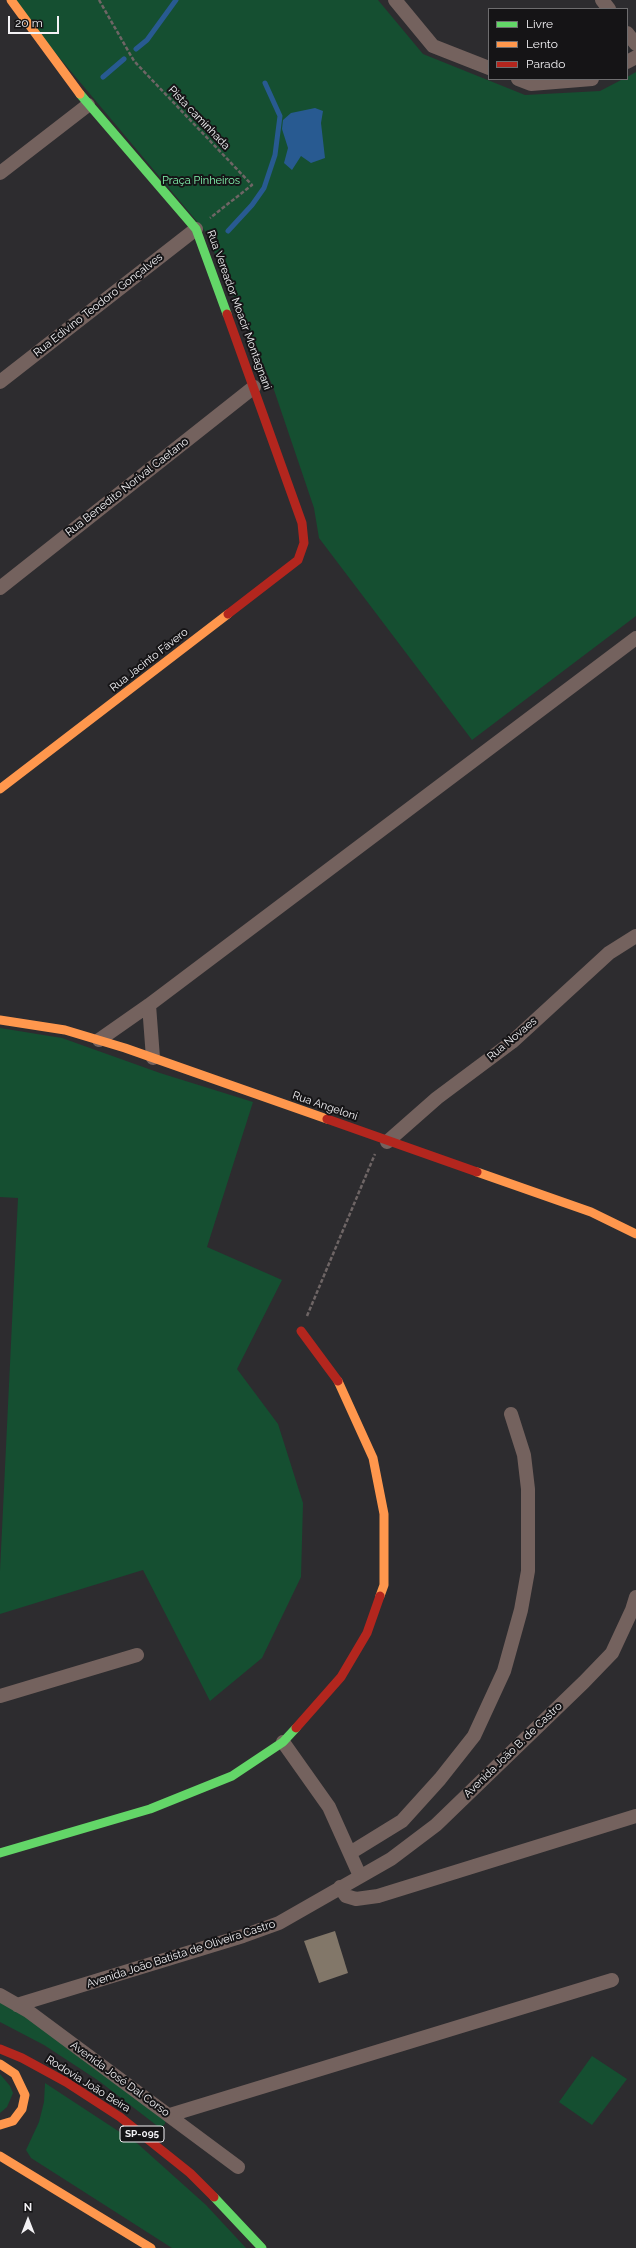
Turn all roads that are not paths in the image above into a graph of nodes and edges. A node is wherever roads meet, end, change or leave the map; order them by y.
1 (11, 0) edge
2 (395, 0) edge
3 (602, 0) edge
4 (608, 8) edge
5 (628, 34) edge
6 (636, 44) edge
7 (488, 68) edge
8 (521, 80) edge
9 (580, 80) edge
10 (88, 105) junction
11 (0, 173) edge
12 (196, 229) junction
13 (0, 382) edge
14 (254, 387) junction
15 (304, 543) joint
16 (0, 588) edge
17 (636, 638) edge
18 (0, 789) edge
19 (636, 936) edge
20 (149, 1005) junction
21 (0, 1020) edge
22 (99, 1040) junction
23 (152, 1058) junction
24 (384, 1140) junction
25 (636, 1234) edge
26 (301, 1331) road end
27 (511, 1414) dead end
28 (636, 1597) edge
29 (137, 1655) dead end
30 (0, 1696) edge
31 (283, 1742) junction
32 (636, 1816) edge
33 (0, 1853) edge
34 (350, 1853) junction
35 (360, 1876) junction
36 (340, 1887) junction
37 (612, 1980) dead end
38 (0, 1995) edge
39 (17, 2005) junction
40 (0, 2049) edge
41 (0, 2064) edge
42 (170, 2115) junction
43 (0, 2126) edge
44 (0, 2156) edge
45 (238, 2167) dead end
46 (151, 2248) edge
47 (262, 2248) edge

1 - 10 street, Rua Vereador Moacir Montagnani
2 - 7 street
3 - 4 street
5 - 6 street
8 - 9 street
10 - 11 street
10 - 12 street, Rua Vereador Moacir Montagnani
12 - 13 street, Rua Edivino Teodoro Gonçalves
12 - 14 street, Rua Vereador Moacir Montagnani
14 - 15 street, Rua Vereador Moacir Montagnani
14 - 16 street, Rua Benedito Norival Caetano
15 - 18 street, Rua Jacinto Fávero
17 - 20 street
19 - 24 street, Rua Novaes
20 - 22 street
20 - 23 street
21 - 22 street, Rua Angeloni
22 - 23 street, Rua Angeloni
23 - 24 street, Rua Angeloni
24 - 25 street, Rua Angeloni
26 - 31 street
27 - 34 street
28 - 35 street, Avenida João B. de Castro
29 - 30 street
31 - 33 street
31 - 34 street
32 - 36 street
34 - 35 street
35 - 36 street, Avenida João Batista de Oliveira Castro
36 - 39 street, Avenida João Batista de Oliveira Castro
37 - 42 street
38 - 39 street, Avenida José Dal Corso
39 - 42 street, Avenida José Dal Corso
40 - 47 street, Rodovia João Beira / SP-095
41 - 43 street
42 - 45 street, Avenida José Dal Corso
44 - 46 street

